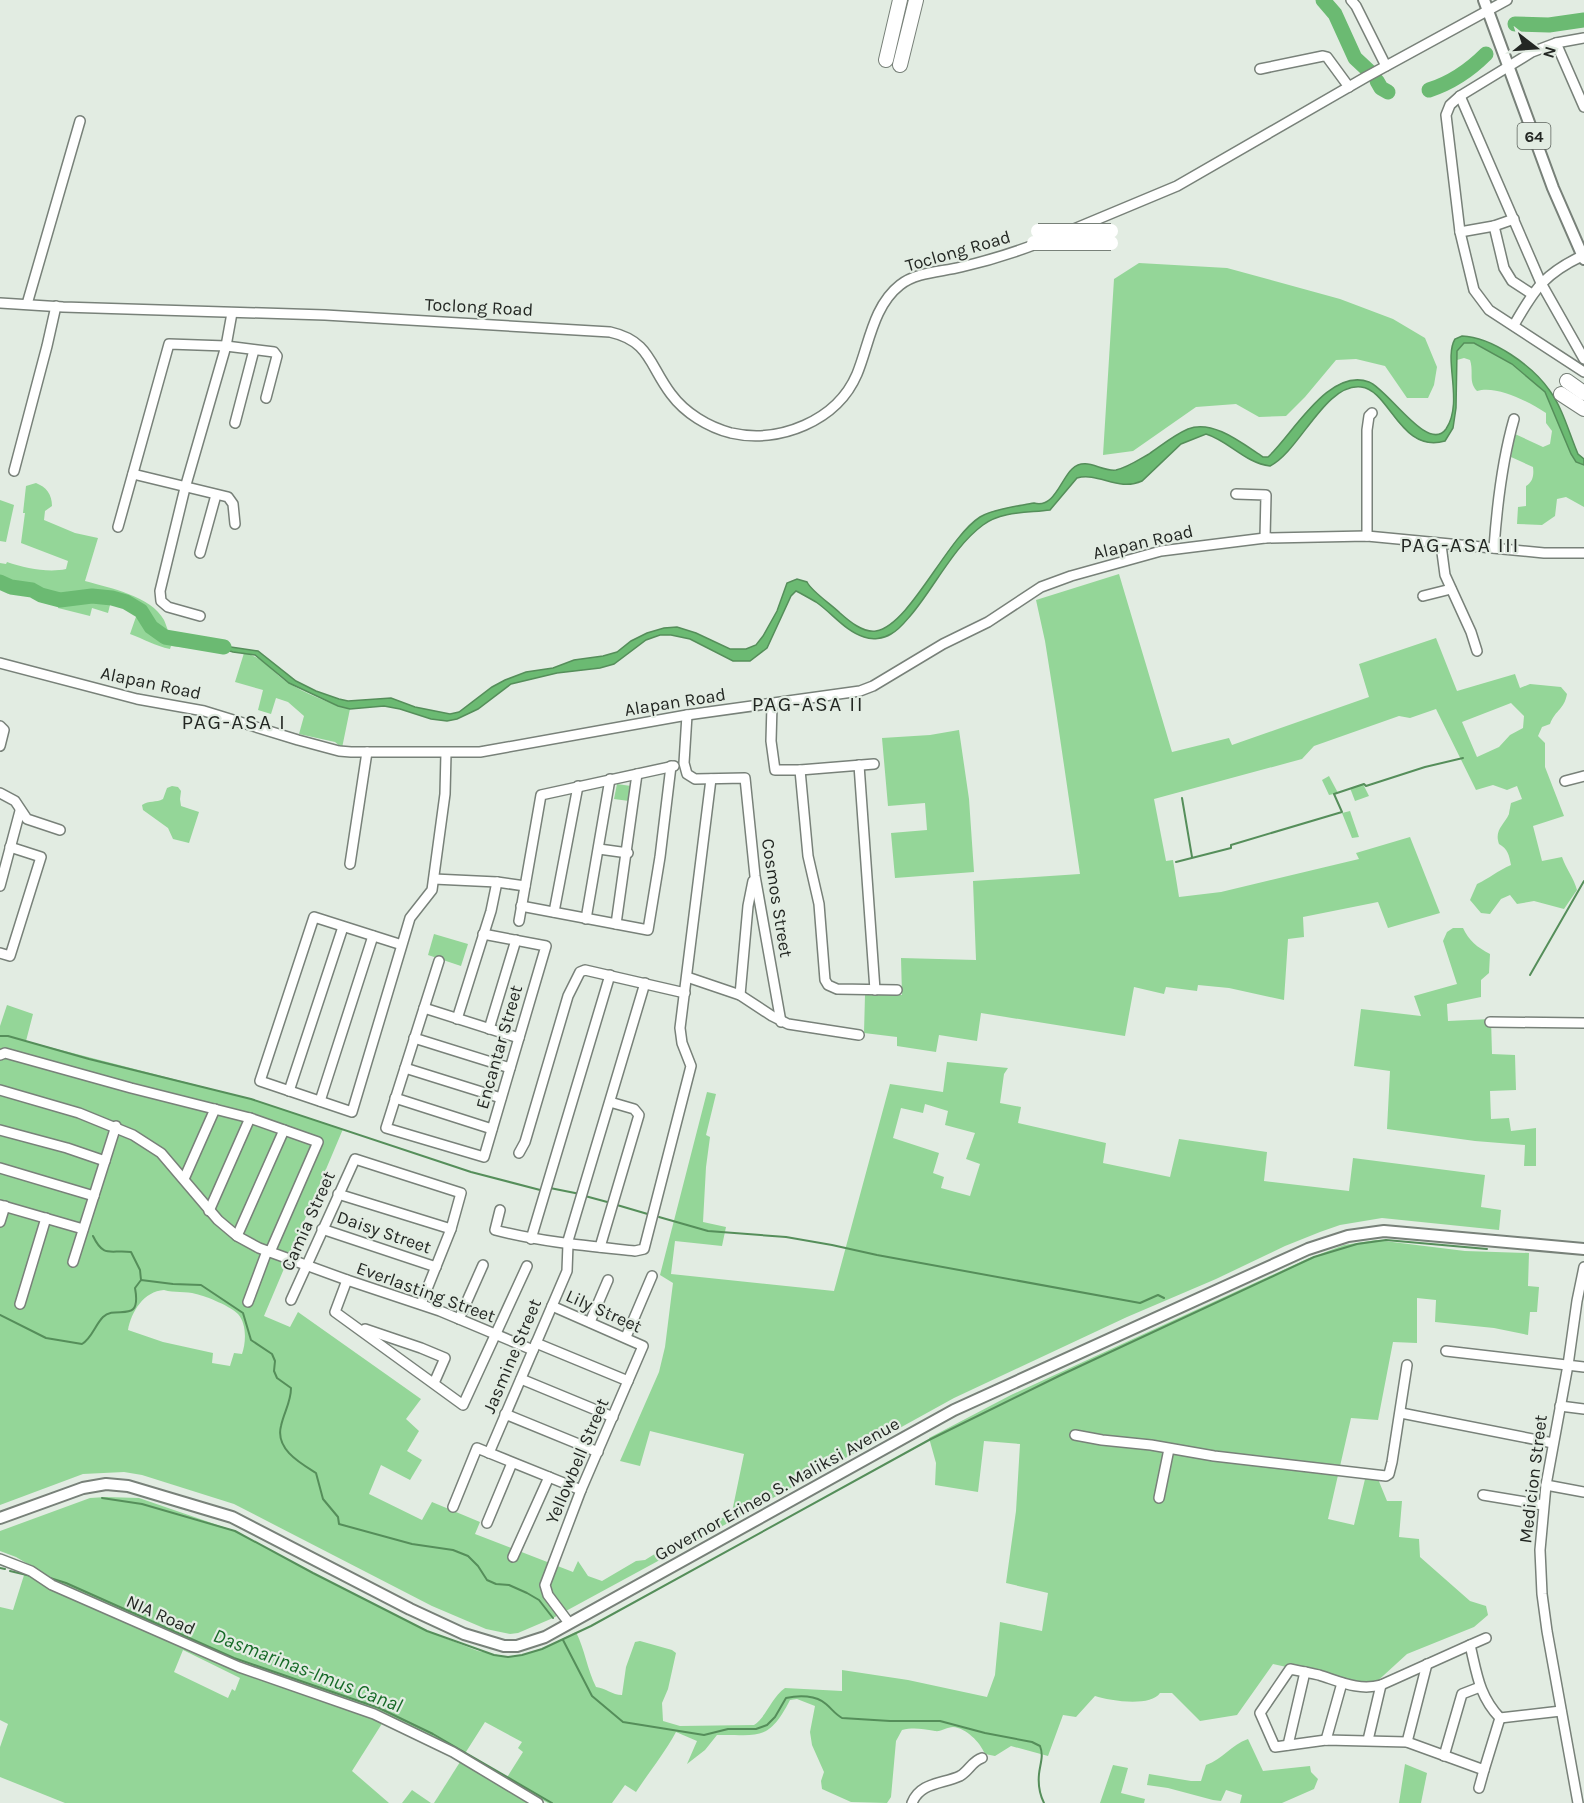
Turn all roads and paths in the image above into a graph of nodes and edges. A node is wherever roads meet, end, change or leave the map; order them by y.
1 (900, 0) edge
2 (916, 0) edge
3 (1351, 0) edge
4 (1484, 0) edge
5 (1508, 0) edge
6 (1487, 11) junction
7 (1584, 38) edge
8 (1556, 43) junction
9 (886, 60) dead end
10 (900, 65) dead end
11 (1386, 66) junction
12 (1509, 67) junction
13 (1260, 69) dead end
14 (1349, 87) junction
15 (1460, 96) junction
16 (1584, 107) edge
17 (80, 121) dead end
18 (1514, 219) junction
19 (1494, 226) junction
20 (1460, 232) junction
21 (1036, 237) dead end
22 (1111, 237) dead end
23 (1583, 257) edge
24 (1541, 283) junction
25 (1532, 294) junction
26 (0, 303) edge
27 (27, 304) junction
28 (56, 306) junction
29 (232, 313) junction
30 (1514, 324) junction
31 (209, 335) dead end
32 (206, 345) junction
33 (226, 346) junction
34 (254, 350) junction
35 (1584, 359) edge
36 (1584, 372) edge
37 (1584, 393) edge
38 (266, 398) dead end
39 (1584, 409) edge
40 (1372, 413) dead end
41 (1514, 419) dead end
42 (235, 423) dead end
43 (14, 471) dead end
44 (133, 474) junction
45 (186, 488) junction
46 (1236, 494) dead end
47 (216, 495) junction
48 (235, 524) dead end
49 (118, 527) dead end
50 (1367, 536) junction
51 (1265, 538) junction
52 (1441, 544) junction
53 (1494, 549) junction
54 (200, 553) dead end
55 (1584, 553) edge
56 (1451, 589) junction
57 (1423, 596) dead end
58 (200, 616) dead end
59 (1477, 651) dead end
60 (0, 663) edge
61 (772, 705) junction
62 (687, 715) junction
63 (0, 726) edge
64 (0, 746) edge
65 (367, 752) junction
66 (446, 753) junction
67 (684, 763) junction
68 (874, 764) dead end
69 (859, 765) junction
70 (671, 766) junction
71 (800, 770) junction
72 (637, 774) junction
73 (1584, 776) edge
74 (610, 779) junction
75 (711, 779) junction
76 (1565, 782) dead end
77 (578, 786) junction
78 (0, 793) edge
79 (20, 811) junction
80 (60, 830) dead end
81 (10, 847) junction
82 (599, 849) junction
83 (628, 853) junction
84 (350, 864) dead end
85 (754, 876) junction
86 (434, 879) junction
87 (497, 882) junction
88 (0, 886) edge
89 (525, 886) junction
90 (521, 906) junction
91 (554, 912) junction
92 (586, 919) junction
93 (519, 921) dead end
94 (616, 924) junction
95 (343, 927) junction
96 (483, 934) junction
97 (373, 936) junction
98 (516, 940) junction
99 (402, 945) junction
100 (5, 954) edge
101 (439, 961) dead end
102 (610, 975) junction
103 (687, 977) junction
104 (645, 983) junction
105 (875, 990) junction
106 (897, 990) dead end
107 (685, 993) junction
108 (740, 995) junction
109 (424, 1008) junction
110 (457, 1019) junction
111 (781, 1022) junction
112 (1490, 1022) dead end
113 (1584, 1023) edge
114 (489, 1029) junction
115 (859, 1035) dead end
116 (414, 1038) junction
117 (519, 1038) junction
118 (0, 1055) edge
119 (405, 1068) junction
120 (510, 1068) junction
121 (0, 1090) edge
122 (290, 1091) junction
123 (395, 1098) junction
124 (501, 1098) junction
125 (320, 1101) junction
126 (610, 1102) junction
127 (214, 1108) junction
128 (250, 1118) junction
129 (116, 1126) junction
130 (492, 1129) junction
131 (0, 1130) edge
132 (284, 1130) junction
133 (519, 1153) dead end
134 (105, 1161) junction
135 (0, 1168) edge
136 (184, 1179) junction
137 (338, 1194) junction
138 (94, 1196) junction
139 (3, 1205) edge
140 (500, 1210) dead end
141 (210, 1211) junction
142 (46, 1218) junction
143 (0, 1222) edge
144 (83, 1229) junction
145 (322, 1229) junction
146 (451, 1229) junction
147 (237, 1236) junction
148 (531, 1239) junction
149 (568, 1244) junction
150 (600, 1247) junction
151 (1584, 1249) edge
152 (268, 1252) junction
153 (73, 1262) dead end
154 (483, 1265) dead end
155 (306, 1266) junction
156 (527, 1266) dead end
157 (436, 1267) junction
158 (1584, 1267) edge
159 (652, 1276) dead end
160 (347, 1280) junction
161 (608, 1280) dead end
162 (291, 1300) dead end
163 (1580, 1301) edge
164 (248, 1302) dead end
165 (20, 1304) dead end
166 (421, 1304) junction
167 (552, 1306) junction
168 (459, 1319) junction
169 (590, 1322) junction
170 (357, 1327) junction
171 (496, 1335) junction
172 (626, 1337) junction
173 (643, 1346) joint
174 (534, 1347) junction
175 (1446, 1351) dead end
176 (1407, 1365) dead end
177 (1568, 1365) junction
178 (1584, 1367) edge
179 (521, 1378) junction
180 (628, 1382) junction
181 (434, 1383) junction
182 (1560, 1406) junction
183 (1584, 1409) edge
184 (1401, 1413) junction
185 (505, 1414) junction
186 (613, 1418) junction
187 (1075, 1435) dead end
188 (1553, 1443) junction
189 (1169, 1449) junction
190 (598, 1452) junction
191 (489, 1453) junction
192 (512, 1462) junction
193 (549, 1477) junction
194 (1546, 1485) junction
195 (581, 1490) junction
196 (1584, 1492) edge
197 (1483, 1495) dead end
198 (1159, 1498) dead end
199 (1543, 1505) junction
200 (453, 1507) dead end
201 (0, 1518) edge
202 (487, 1523) dead end
203 (513, 1557) dead end
204 (0, 1559) edge
205 (569, 1623) junction
206 (1486, 1638) dead end
207 (1470, 1645) junction
208 (1427, 1664) junction
209 (1305, 1672) junction
210 (1342, 1683) junction
211 (1382, 1685) junction
212 (1480, 1687) junction
213 (1561, 1711) junction
214 (1500, 1718) junction
215 (1326, 1740) junction
216 (1368, 1740) junction
217 (1407, 1742) junction
218 (1288, 1745) junction
219 (1444, 1755) junction
220 (982, 1758) dead end
221 (1484, 1770) junction
222 (1479, 1788) dead end
223 (538, 1803) edge
224 (912, 1803) edge
225 (1578, 1803) edge

1 - 9 highway
2 - 10 highway
3 - 11 street
4 - 6 main road, 64
5 - 6 street, Toclong Road
6 - 11 street, Toclong Road
6 - 12 main road, 64
7 - 8 street
8 - 12 street
8 - 16 street
11 - 14 street, Toclong Road
12 - 15 street
12 - 23 main road, 64
13 - 14 street
14 - 29 street, Toclong Road
15 - 18 street
15 - 20 street
17 - 27 street
18 - 19 street
18 - 24 street
19 - 20 street
19 - 25 street
20 - 30 street
21 - 22 highway, bridge
23 - 24 street
24 - 25 street
24 - 35 street
25 - 30 street
26 - 27 street, Toclong Road
27 - 28 street, Toclong Road
28 - 29 street, Toclong Road
28 - 43 street
29 - 33 street
30 - 36 street
31 - 32 street
32 - 33 street
32 - 44 street
33 - 34 street
33 - 45 street
34 - 38 street
34 - 42 street
37 - 39 highway
40 - 50 street
41 - 53 street
44 - 45 street
44 - 49 street
45 - 47 street
45 - 58 street
46 - 51 street
47 - 48 street
47 - 54 street
50 - 51 street, Alapan Road
50 - 52 street, Alapan Road
51 - 61 street, Alapan Road
52 - 53 street, Alapan Road
52 - 56 street
53 - 55 street, Alapan Road
56 - 57 street
56 - 59 street
60 - 65 street, Alapan Road
61 - 62 street, Alapan Road
61 - 71 street
62 - 66 street, Alapan Road
62 - 67 street
63 - 64 street
65 - 66 street, Alapan Road
65 - 84 street
66 - 86 street
67 - 70 street
67 - 75 street
68 - 69 street
69 - 71 street
69 - 105 street
70 - 72 street
70 - 94 street
71 - 105 street
72 - 74 street
72 - 83 street
73 - 76 street
74 - 77 street
74 - 82 street
75 - 85 street, Cosmos Street
75 - 103 street
77 - 89 street
77 - 91 street
78 - 79 street
79 - 80 street
79 - 81 street
81 - 88 street
81 - 100 street
82 - 83 street
82 - 92 street
83 - 94 street
85 - 108 street
85 - 111 street, Cosmos Street
86 - 87 street
86 - 99 street
87 - 89 street
87 - 96 street
89 - 90 street
90 - 91 street
90 - 93 street
91 - 92 street
92 - 94 street
95 - 97 street
95 - 122 street
95 - 122 street
96 - 98 street
96 - 110 street
97 - 99 street
97 - 125 street
98 - 114 street
98 - 117 street, Encantar Street
99 - 125 street
101 - 109 street
102 - 104 street
102 - 133 street
102 - 148 street
103 - 107 street
103 - 108 street
104 - 107 street
104 - 126 street
105 - 106 street
107 - 150 street
108 - 111 street
109 - 110 street
109 - 116 street
110 - 114 street
111 - 115 street
112 - 113 street
114 - 117 street
116 - 119 street
116 - 120 street
117 - 120 street, Encantar Street
118 - 127 street
119 - 123 street
119 - 124 street
120 - 124 street, Encantar Street
121 - 129 street, Everlasting Street
122 - 125 street
123 - 130 street
123 - 130 street, Encantar Street
124 - 130 street, Encantar Street
126 - 149 street
126 - 150 street
127 - 128 street
127 - 136 street
128 - 132 street
128 - 141 street
129 - 134 street
129 - 136 street, Everlasting Street
131 - 134 street
132 - 147 street
132 - 152 street
134 - 138 street
135 - 138 street
136 - 141 street, Everlasting Street
137 - 145 street, Camia Street
137 - 146 street
137 - 146 street, Camia Street
138 - 144 street
139 - 142 street
139 - 143 street
140 - 148 street
141 - 147 street, Everlasting Street
142 - 144 street
142 - 165 street
144 - 153 street
145 - 155 street, Camia Street
145 - 157 street, Daisy Street
146 - 157 street
147 - 152 street, Everlasting Street
148 - 149 street
149 - 150 street
149 - 167 street, Jasmine Street
151 - 205 main road, Governor Erineo S. Maliksi Avenue
152 - 155 street, Everlasting Street
152 - 164 street
154 - 168 street
155 - 160 street, Everlasting Street
155 - 162 street, Camia Street
156 - 171 street
157 - 166 street
158 - 163 street, Medicion Street
159 - 172 street
160 - 166 street, Everlasting Street
160 - 170 street
161 - 169 street
163 - 177 street, Medicion Street
166 - 168 street, Everlasting Street
167 - 169 street, Lily Street
167 - 174 street, Jasmine Street
168 - 171 street, Everlasting Street
169 - 172 street, Lily Street
170 - 181 street
170 - 181 street
171 - 174 street, Everlasting Street
171 - 181 street
172 - 173 street, Lily Street
173 - 180 street, Yellowbell Street
174 - 179 street, Jasmine Street
174 - 180 street, Everlasting Street
175 - 177 street
176 - 184 street
177 - 178 street
177 - 182 street, Medicion Street
179 - 185 street, Jasmine Street
179 - 186 street
180 - 186 street, Yellowbell Street
182 - 183 street
182 - 188 street, Medicion Street
184 - 188 street
184 - 189 street
185 - 190 street
185 - 191 street, Jasmine Street
186 - 190 street, Yellowbell Street
187 - 189 street
188 - 194 street, Medicion Street
189 - 198 street
190 - 195 street, Yellowbell Street
191 - 192 street
191 - 200 street
192 - 193 street
192 - 202 street
193 - 195 street
193 - 203 street
194 - 196 street
194 - 199 street, Medicion Street
195 - 205 street, Yellowbell Street
197 - 199 street
199 - 213 street, Medicion Street
201 - 205 main road, Governor Erineo S. Maliksi Avenue
204 - 223 street, NIA Road
206 - 207 street
207 - 208 street
207 - 212 street
208 - 211 street
208 - 217 street
209 - 210 street
209 - 218 street
209 - 218 street
210 - 211 street
210 - 215 street
211 - 216 street
212 - 214 street
212 - 219 street
213 - 214 street
213 - 225 street, Medicion Street
214 - 221 street
215 - 216 street
215 - 218 street
216 - 217 street
217 - 219 street
219 - 221 street
220 - 224 street
221 - 222 street

